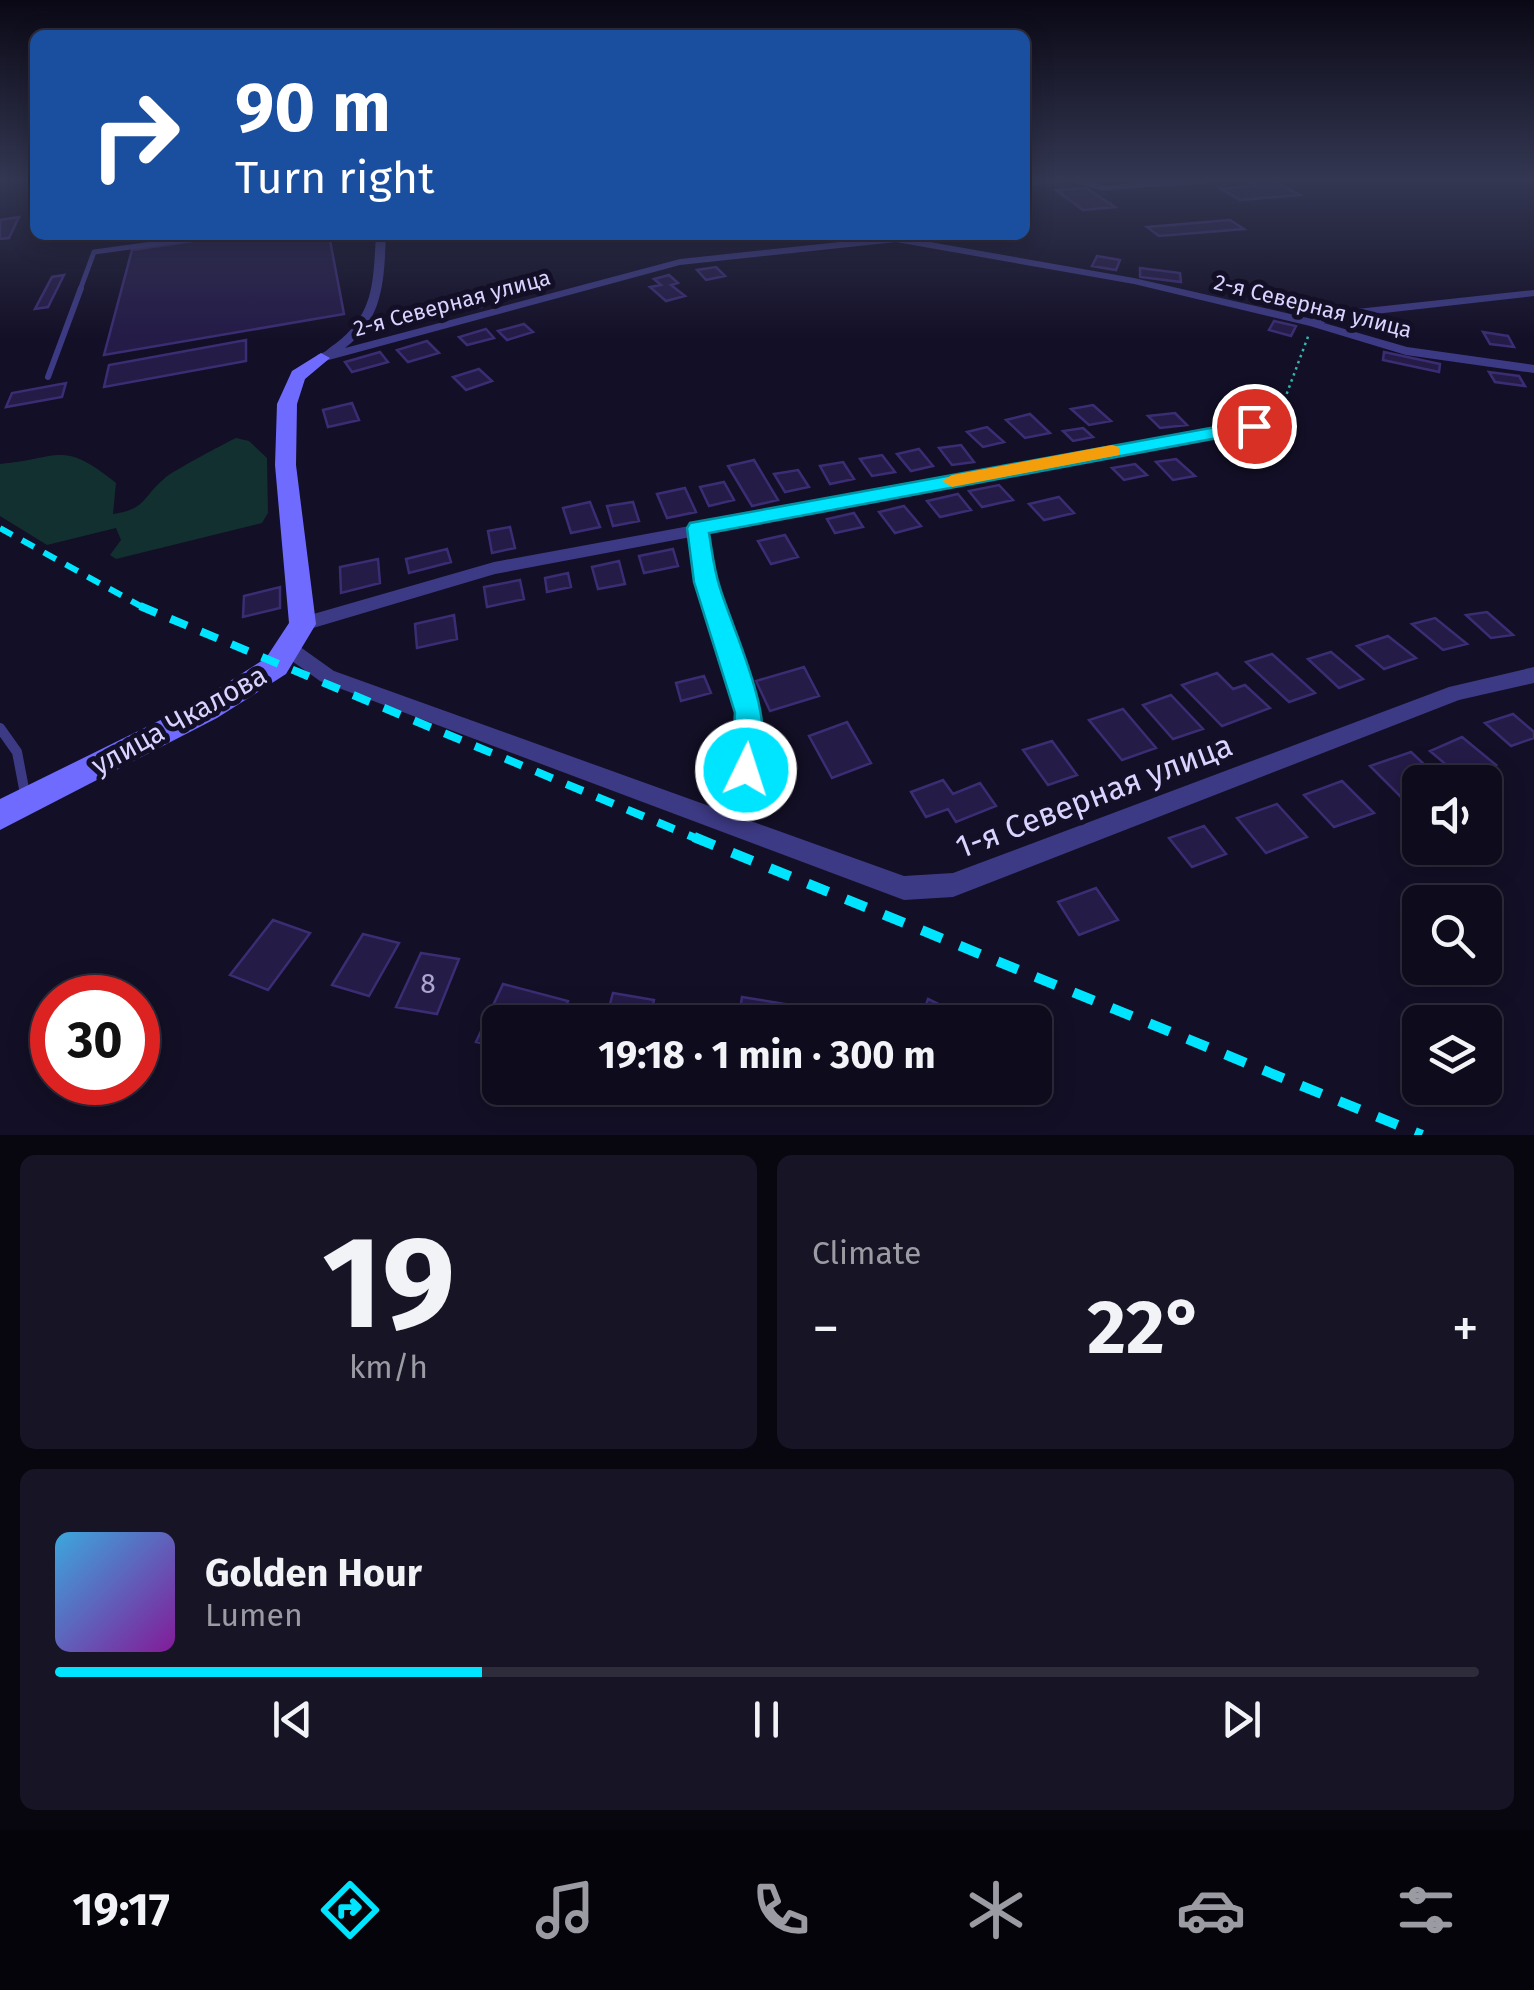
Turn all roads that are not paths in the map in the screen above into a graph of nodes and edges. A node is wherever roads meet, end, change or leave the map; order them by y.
1 (182, 240) edge
2 (380, 240) edge
3 (834, 240) edge
4 (896, 240) edge
5 (1534, 293) edge
6 (1313, 323) junction
7 (321, 358) junction
8 (1534, 370) edge
9 (48, 377) dead end
10 (1254, 426) road end
11 (698, 528) junction
12 (303, 624) junction
13 (288, 649) junction
14 (1534, 675) edge
15 (0, 728) edge
16 (26, 802) junction
17 (0, 815) edge
18 (736, 826) junction

1 - 9 lane
2 - 7 street
3 - 7 street, 2-я Северная улица
4 - 6 street, 2-я Северная улица
5 - 6 street
6 - 8 street, 2-я Северная улица
7 - 12 street
10 - 11 street
11 - 12 street
11 - 18 street
12 - 13 street, улица Чкалова
13 - 16 street, улица Чкалова
13 - 18 street, 1-я Северная улица
14 - 18 street, 1-я Северная улица
15 - 16 lane
16 - 17 street, улица Чкалова

